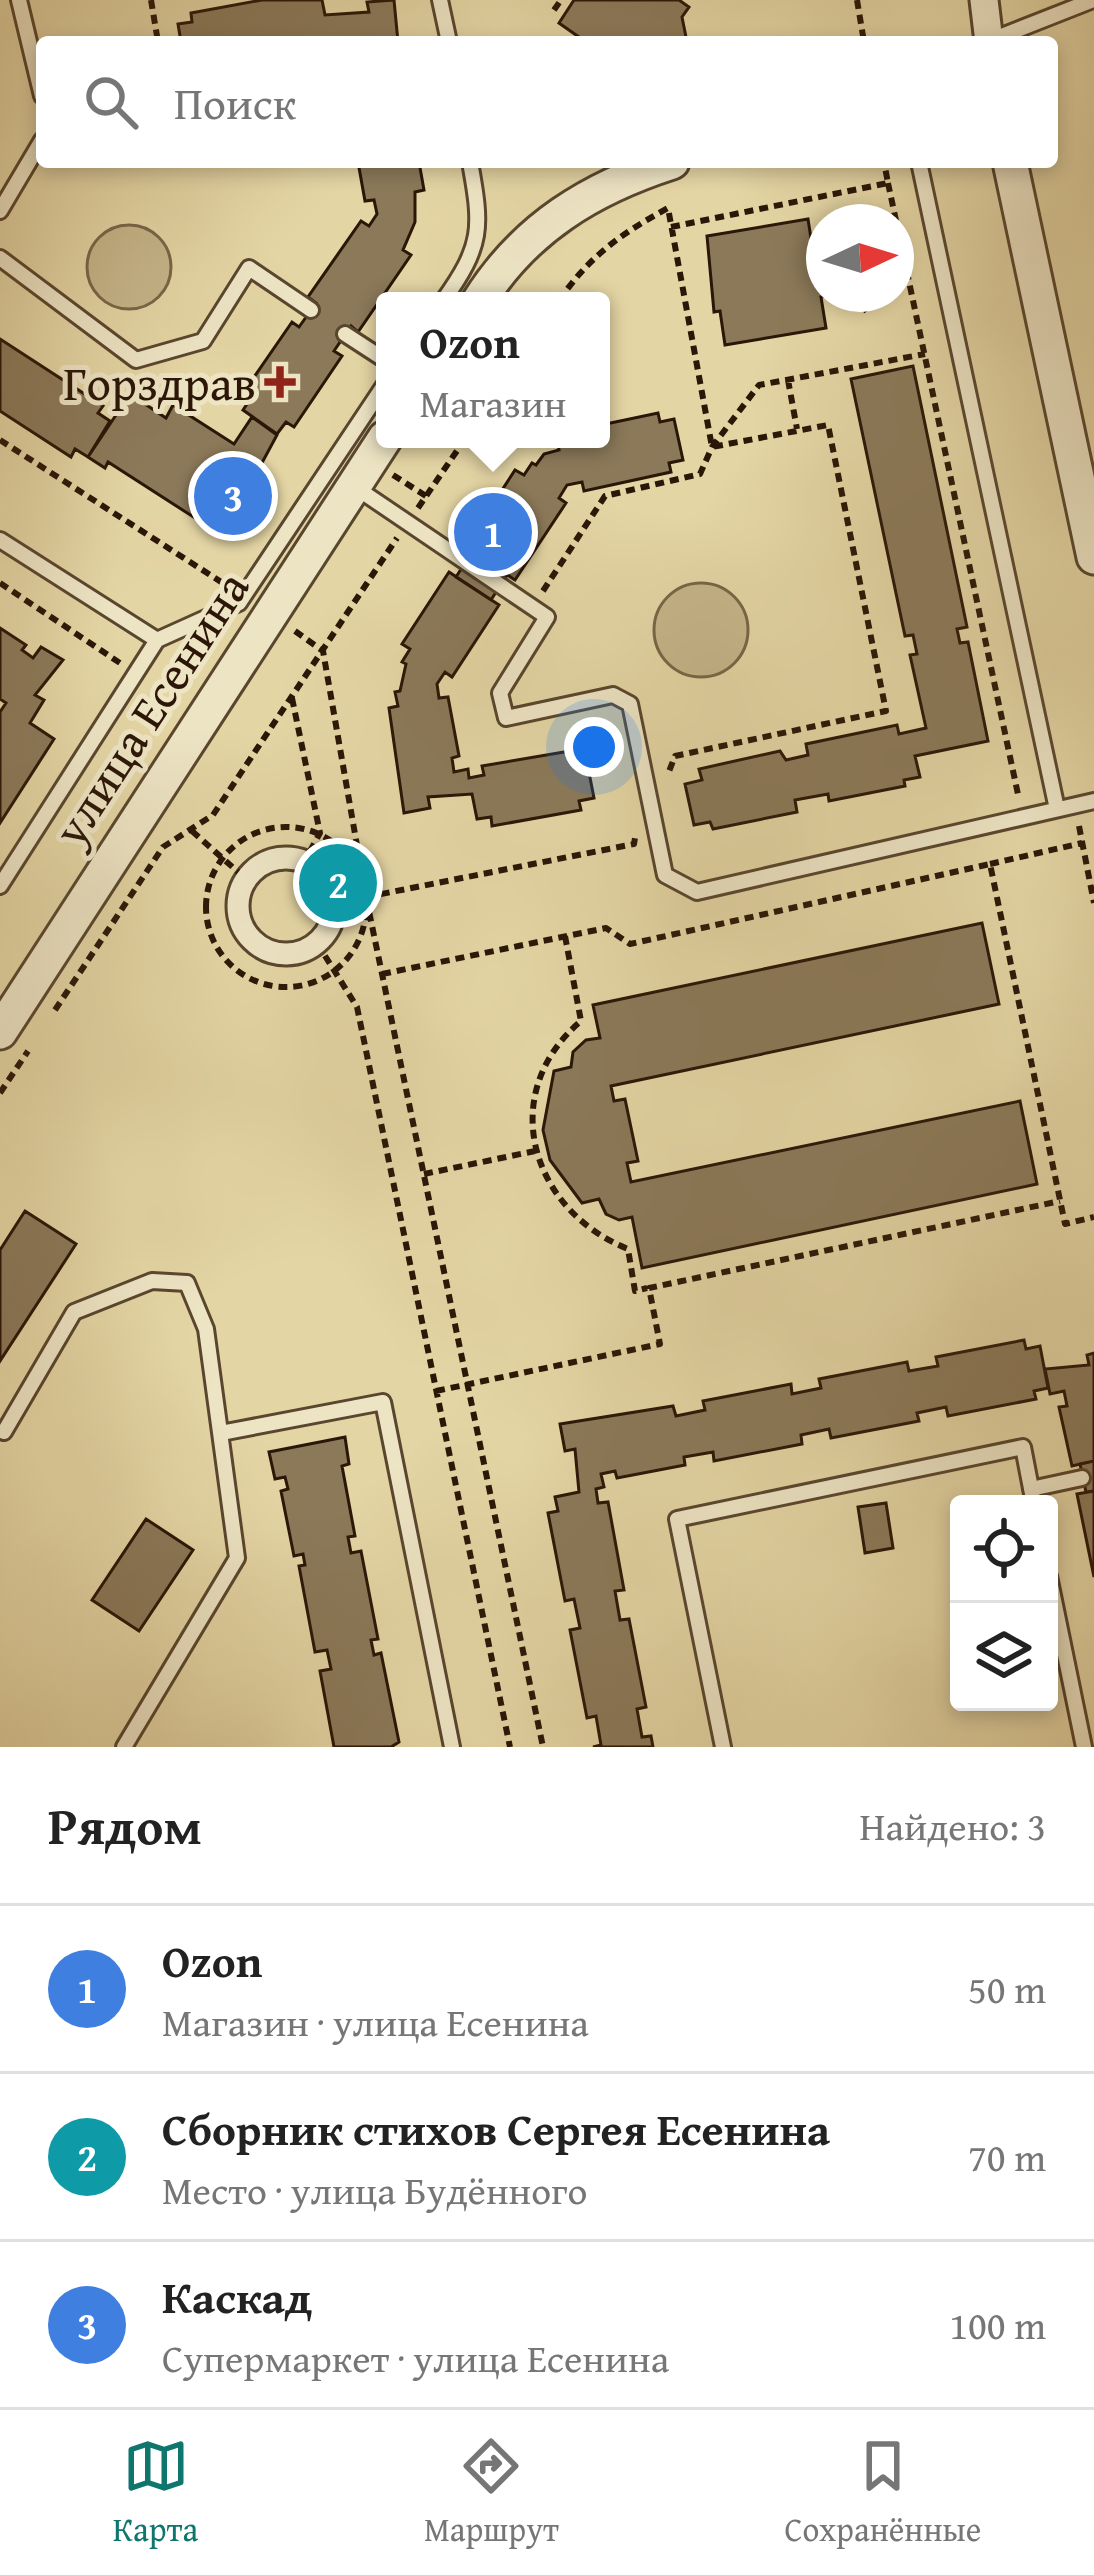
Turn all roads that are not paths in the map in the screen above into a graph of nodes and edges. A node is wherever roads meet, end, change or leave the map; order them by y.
1 (20, 0) edge
2 (440, 0) edge
3 (983, 0) edge
4 (1093, 0) edge
5 (448, 36) edge
6 (988, 36) edge
7 (1002, 36) edge
8 (36, 69) edge
9 (36, 150) edge
10 (471, 168) edge
11 (653, 168) edge
12 (920, 168) edge
13 (1011, 168) edge
14 (0, 211) edge
15 (0, 258) edge
16 (449, 292) edge
17 (485, 292) edge
18 (310, 310) dead end
19 (345, 334) dead end
20 (376, 354) edge
21 (376, 398) edge
22 (378, 448) edge
23 (351, 484) junction
24 (0, 540) edge
25 (1094, 557) edge
26 (157, 640) junction
27 (1094, 800) edge
28 (1057, 809) junction
29 (0, 886) edge
30 (317, 943) joint
31 (0, 1032) edge
32 (4, 1432) dead end
33 (221, 1433) junction
34 (1082, 1478) dead end
35 (1033, 1495) edge
36 (1036, 1495) edge
37 (1055, 1603) edge
38 (124, 1747) edge
39 (452, 1747) edge
40 (723, 1747) edge
41 (1084, 1747) edge

1 - 8 lane
2 - 5 lane
3 - 6 street
4 - 7 lane
9 - 14 lane
10 - 16 lane
11 - 17 street
12 - 28 lane
13 - 25 street
15 - 18 lane
19 - 20 lane
21 - 26 lane
22 - 23 street, улица Есенина
23 - 28 lane
23 - 31 street, улица Есенина
24 - 26 lane
26 - 29 lane
27 - 28 lane
30 - 30 street
32 - 33 lane
33 - 38 lane
33 - 39 lane
34 - 36 lane
35 - 40 lane
37 - 41 lane

